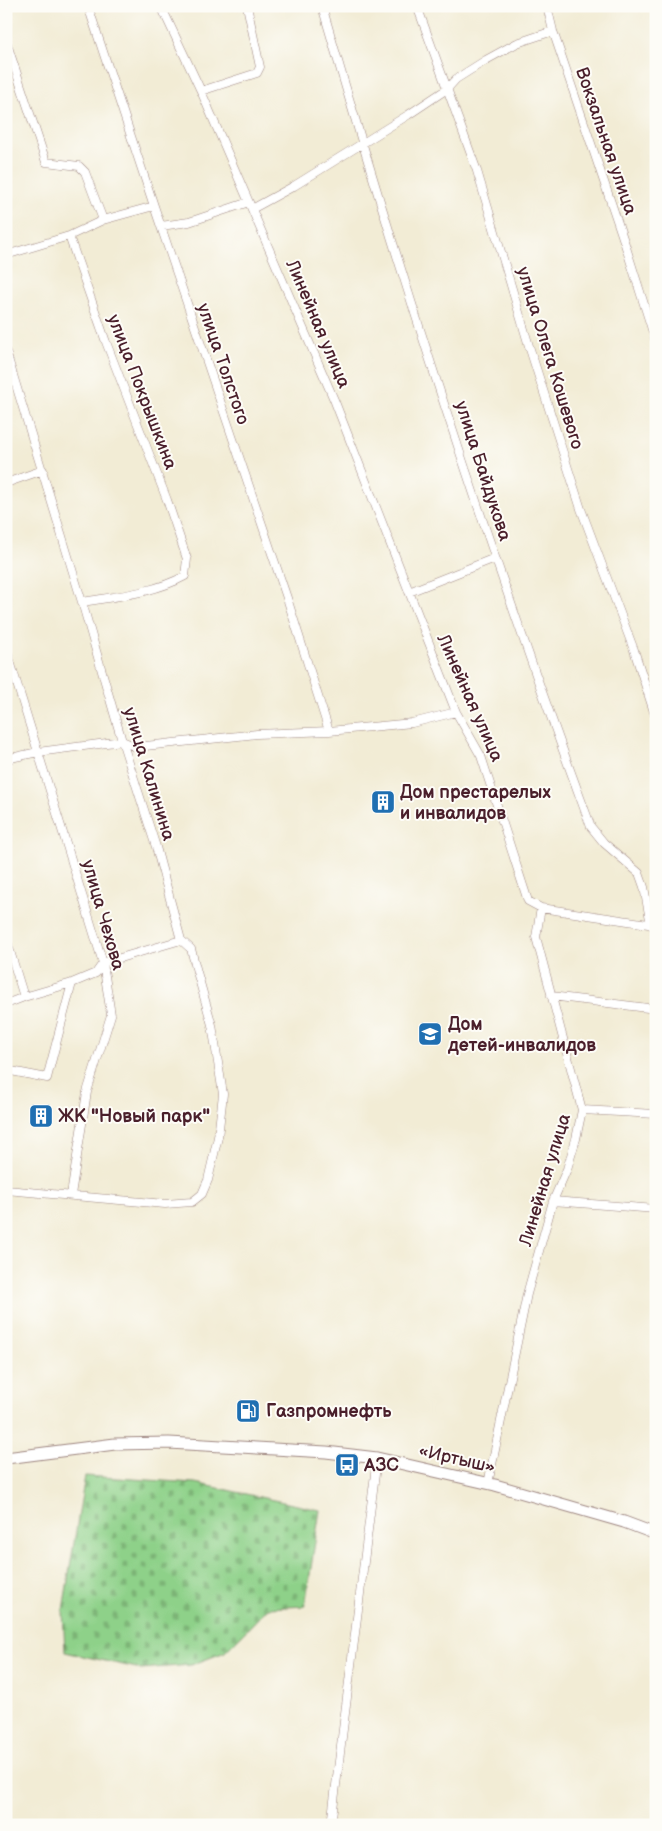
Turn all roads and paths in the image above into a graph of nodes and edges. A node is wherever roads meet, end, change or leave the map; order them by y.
1 (88, 6) edge
2 (161, 6) edge
3 (247, 6) edge
4 (322, 6) edge
5 (417, 6) edge
6 (547, 6) edge
7 (553, 31) junction
8 (6, 41) edge
9 (447, 89) junction
10 (201, 91) junction
11 (362, 143) junction
12 (154, 206) junction
13 (250, 206) junction
14 (103, 220) junction
15 (161, 226) junction
16 (69, 236) junction
17 (6, 255) edge
18 (656, 342) edge
19 (6, 352) edge
20 (43, 470) junction
21 (6, 483) edge
22 (495, 558) junction
23 (409, 592) junction
24 (82, 602) junction
25 (6, 648) edge
26 (456, 712) junction
27 (656, 718) edge
28 (328, 731) junction
29 (122, 741) junction
30 (38, 752) junction
31 (6, 759) edge
32 (541, 908) junction
33 (653, 925) edge
34 (6, 938) edge
35 (181, 940) junction
36 (103, 963) junction
37 (72, 982) junction
38 (551, 996) junction
39 (24, 997) junction
40 (6, 1004) edge
41 (656, 1009) edge
42 (6, 1070) edge
43 (582, 1110) junction
44 (656, 1114) edge
45 (6, 1190) edge
46 (71, 1195) junction
47 (553, 1202) junction
48 (656, 1210) edge
49 (6, 1458) edge
50 (377, 1458) junction
51 (488, 1484) junction
52 (656, 1534) edge
53 (331, 1825) edge

1 - 12 street, улица Толстого
2 - 10 street, Линейная улица
3 - 10 street
4 - 11 street, улица Байдукова
5 - 9 street, улица Олега Кошевого
6 - 7 street, Вокзальная улица
7 - 9 street
7 - 18 street, Вокзальная улица
8 - 14 street
9 - 11 street
9 - 27 street, улица Олега Кошевого
10 - 13 street, Линейная улица
11 - 13 street
11 - 22 street, улица Байдукова
12 - 14 street
12 - 15 street, улица Толстого
13 - 15 street
13 - 23 street, Линейная улица
14 - 16 street
15 - 28 street, улица Толстого
16 - 17 street
16 - 24 street, улица Покрышкина
19 - 20 street, улица Калинина
20 - 21 street
20 - 24 street, улица Калинина
22 - 23 street
22 - 33 street, улица Байдукова
23 - 26 street, Линейная улица
24 - 29 street, улица Калинина
25 - 30 street, улица Чехова
26 - 28 street
26 - 32 street, Линейная улица
28 - 29 street
29 - 30 street
29 - 35 street, улица Калинина
30 - 31 street
30 - 36 street, улица Чехова
32 - 33 street
32 - 38 street, Линейная улица
34 - 39 street
35 - 36 street
35 - 46 street, улица Калинина
36 - 37 street
36 - 46 street, улица Чехова
37 - 39 street
37 - 42 street
38 - 41 street
38 - 43 street, Линейная улица
39 - 40 street
43 - 44 street
43 - 47 street, Линейная улица
45 - 46 street
47 - 48 street
47 - 51 street, Линейная улица
49 - 50 highway, «Иртыш»
50 - 51 highway, «Иртыш»
50 - 53 street
51 - 52 highway, «Иртыш»

